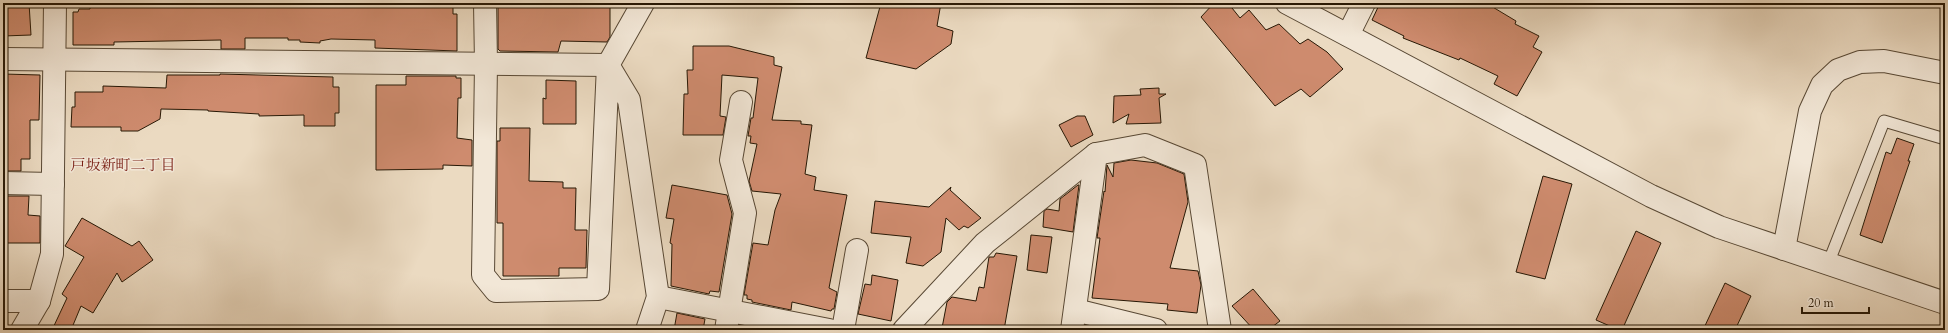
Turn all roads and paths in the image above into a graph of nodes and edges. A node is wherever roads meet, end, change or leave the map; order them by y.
1 (55, 3) edge
2 (485, 3) edge
3 (643, 3) edge
4 (1287, 3) edge
5 (1364, 3) edge
6 (1348, 36) junction
7 (3, 59) edge
8 (54, 60) junction
9 (486, 64) junction
10 (608, 65) junction
11 (1945, 73) edge
12 (741, 102) dead end
13 (1945, 139) edge
14 (1096, 154) junction
15 (3, 184) edge
16 (53, 184) junction
17 (1784, 249) junction
18 (857, 250) dead end
19 (1828, 264) junction
20 (658, 297) junction
21 (3, 301) edge
22 (39, 301) junction
23 (1945, 303) edge
24 (728, 320) edge
25 (1073, 320) edge
26 (815, 329) edge
27 (22, 330) edge
28 (648, 330) edge
29 (843, 330) edge
30 (904, 330) edge
31 (1156, 330) edge
32 (1220, 330) edge

1 - 8 street
2 - 9 street
3 - 10 street
4 - 6 street
5 - 6 street
6 - 17 street
7 - 8 street
8 - 9 street
8 - 16 street
9 - 10 street
9 - 10 street
10 - 20 street
11 - 17 street
12 - 24 street
13 - 19 lane
14 - 25 street
14 - 30 street
14 - 32 street
15 - 16 street
16 - 22 street
17 - 19 street
18 - 29 street
19 - 23 street
20 - 24 street
20 - 28 street
21 - 22 street
22 - 27 street
24 - 26 street
25 - 31 street

